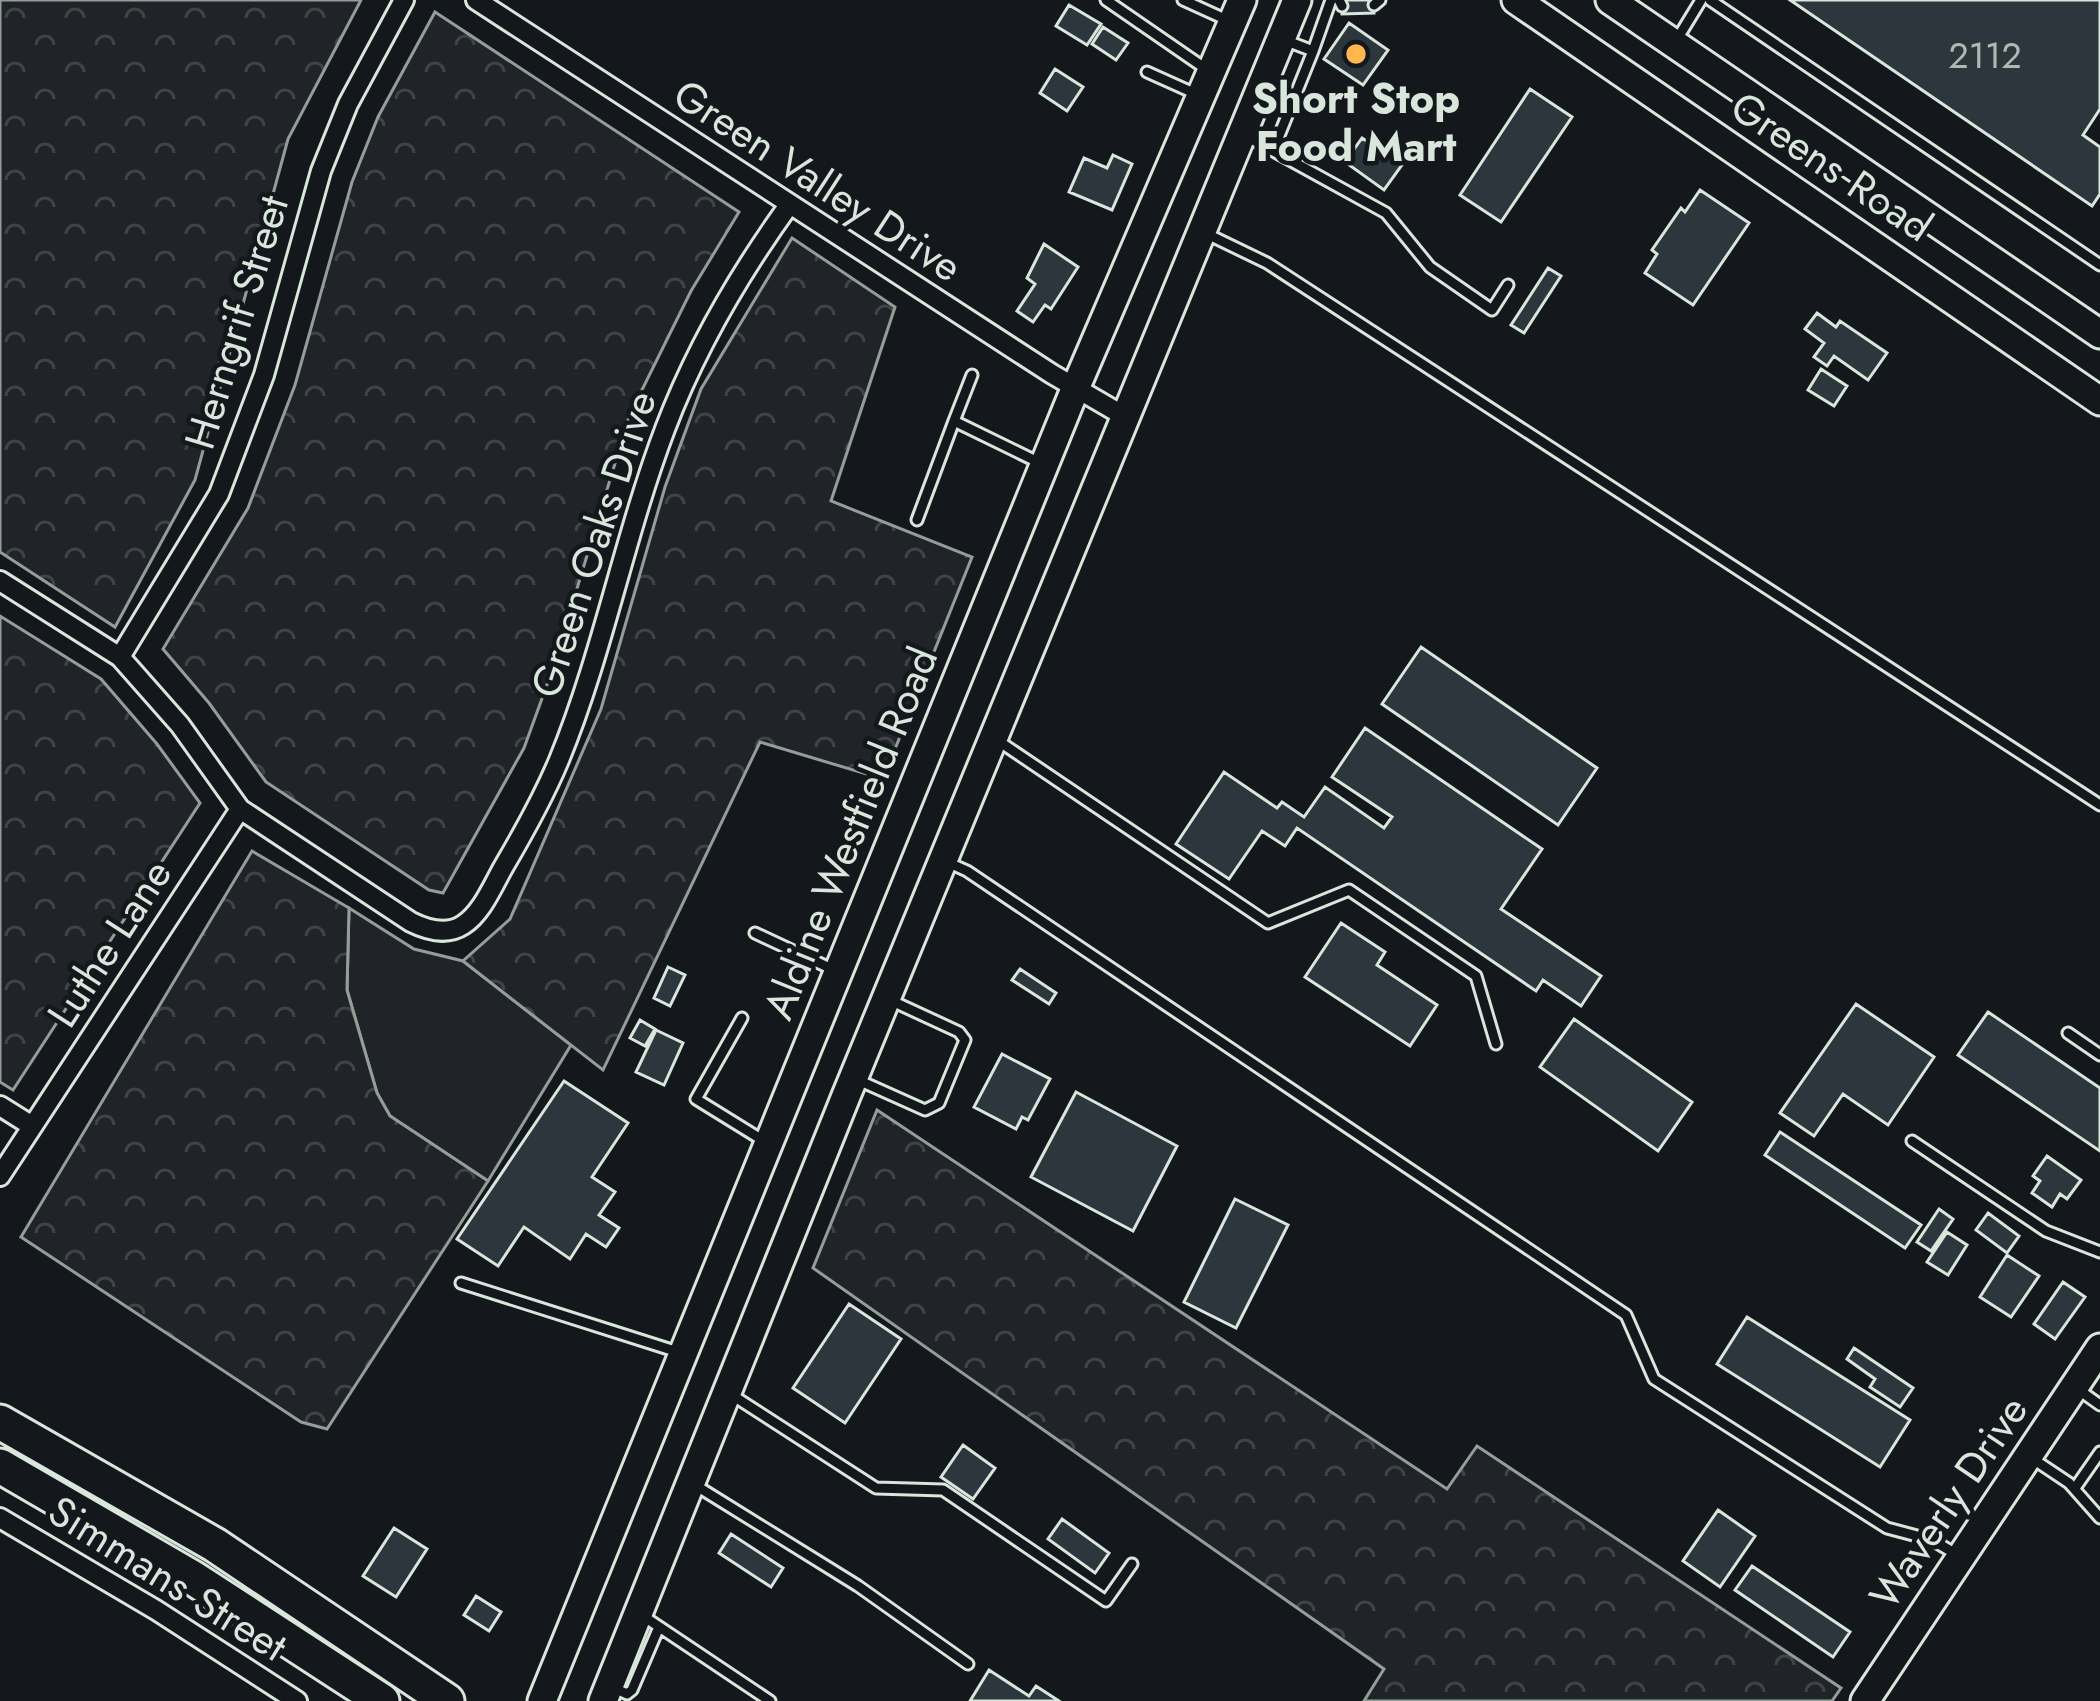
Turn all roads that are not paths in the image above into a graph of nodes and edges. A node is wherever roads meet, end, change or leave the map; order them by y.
1 (404, 0) edge
2 (476, 0) edge
3 (1106, 0) edge
4 (1135, 0) edge
5 (1183, 0) edge
6 (1297, 0) edge
7 (1516, 0) edge
8 (1610, 0) edge
9 (1706, 0) edge
10 (1337, 2) edge
11 (1197, 4) edge
12 (1237, 11) edge
13 (1126, 14) junction
14 (1281, 39) junction
15 (1674, 44) junction
16 (1313, 51) junction
17 (1147, 72) dead end
18 (1206, 84) junction
19 (1645, 89) junction
20 (1241, 134) junction
21 (1274, 148) junction
22 (790, 205) junction
23 (1201, 231) junction
24 (2100, 265) edge
25 (1508, 285) dead end
26 (2097, 327) edge
27 (2062, 374) junction
28 (972, 375) dead end
29 (1075, 389) junction
30 (2100, 400) edge
31 (1124, 416) junction
32 (954, 421) junction
33 (1045, 466) junction
34 (917, 520) dead end
35 (0, 581) edge
36 (120, 657) junction
37 (993, 737) junction
38 (933, 745) junction
39 (981, 765) junction
40 (2100, 805) edge
41 (240, 808) junction
42 (942, 860) junction
43 (755, 933) dead end
44 (839, 973) junction
45 (886, 998) junction
46 (742, 1018) dead end
47 (2068, 1033) dead end
48 (1496, 1044) dead end
49 (2100, 1054) edge
50 (854, 1078) junction
51 (0, 1106) edge
52 (32, 1126) junction
53 (1912, 1141) dead end
54 (769, 1144) junction
55 (0, 1176) edge
56 (2100, 1252) edge
57 (461, 1282) dead end
58 (2100, 1348) edge
59 (683, 1354) junction
60 (2074, 1387) junction
61 (727, 1392) junction
62 (2100, 1405) edge
63 (0, 1422) edge
64 (2100, 1452) edge
65 (2030, 1456) junction
66 (0, 1466) edge
67 (690, 1483) junction
68 (2074, 1488) junction
69 (0, 1518) edge
70 (2100, 1518) edge
71 (1962, 1558) junction
72 (1132, 1564) dead end
73 (649, 1620) junction
74 (968, 1664) dead end
75 (606, 1694) edge
76 (444, 1699) edge
77 (297, 1701) edge
78 (382, 1701) edge
79 (542, 1701) edge
80 (770, 1701) edge
81 (1865, 1701) edge

1 - 36 street, Herngrif Street
2 - 22 street, Green Valley Drive
3 - 13 lane
4 - 13 lane
5 - 11 lane
6 - 14 main road
7 - 19 main road, Greens Road
8 - 15 main road, Greens Road
9 - 15 lane
9 - 24 lane
10 - 16 lane
11 - 12 lane
12 - 18 main road, Aldine Westfield Road
13 - 18 lane
14 - 16 lane
14 - 20 main road
15 - 19 main road
15 - 26 main road, Greens Road
16 - 21 lane
17 - 18 lane
18 - 29 main road, Aldine Westfield Road
19 - 27 main road, Greens Road
20 - 21 lane
20 - 23 main road
21 - 25 lane
22 - 29 street, Green Valley Drive
22 - 41 street, Green Oaks Drive
23 - 31 main road
23 - 40 lane
26 - 27 main road
27 - 30 main road, Greens Road
28 - 32 lane
29 - 31 street, Green Valley Drive
29 - 33 main road, Aldine Westfield Road
31 - 37 main road
32 - 33 lane
32 - 34 lane
33 - 38 main road, Aldine Westfield Road
35 - 36 street
36 - 41 street
37 - 39 main road
37 - 48 lane
38 - 39 main road
38 - 44 main road, Aldine Westfield Road
39 - 42 main road
41 - 52 street, Luthe Lane
42 - 45 main road
42 - 71 lane
43 - 44 lane
44 - 54 main road, Aldine Westfield Road
45 - 50 main road
45 - 50 lane
46 - 54 lane
47 - 49 lane
50 - 61 main road
51 - 52 street
52 - 55 street, Luthe Lane
53 - 56 lane
54 - 59 main road, Aldine Westfield Road
57 - 59 lane
58 - 60 main road, Waverly Drive
59 - 79 main road, Aldine Westfield Road
60 - 62 lane
60 - 65 main road, Waverly Drive
61 - 67 main road
61 - 72 lane
63 - 76 highway
64 - 68 lane
65 - 68 lane
65 - 71 main road, Waverly Drive
66 - 78 highway
67 - 73 main road
67 - 74 lane
68 - 70 lane
69 - 77 street, Simmans Street
71 - 81 main road, Waverly Drive
73 - 75 main road
73 - 80 lane

